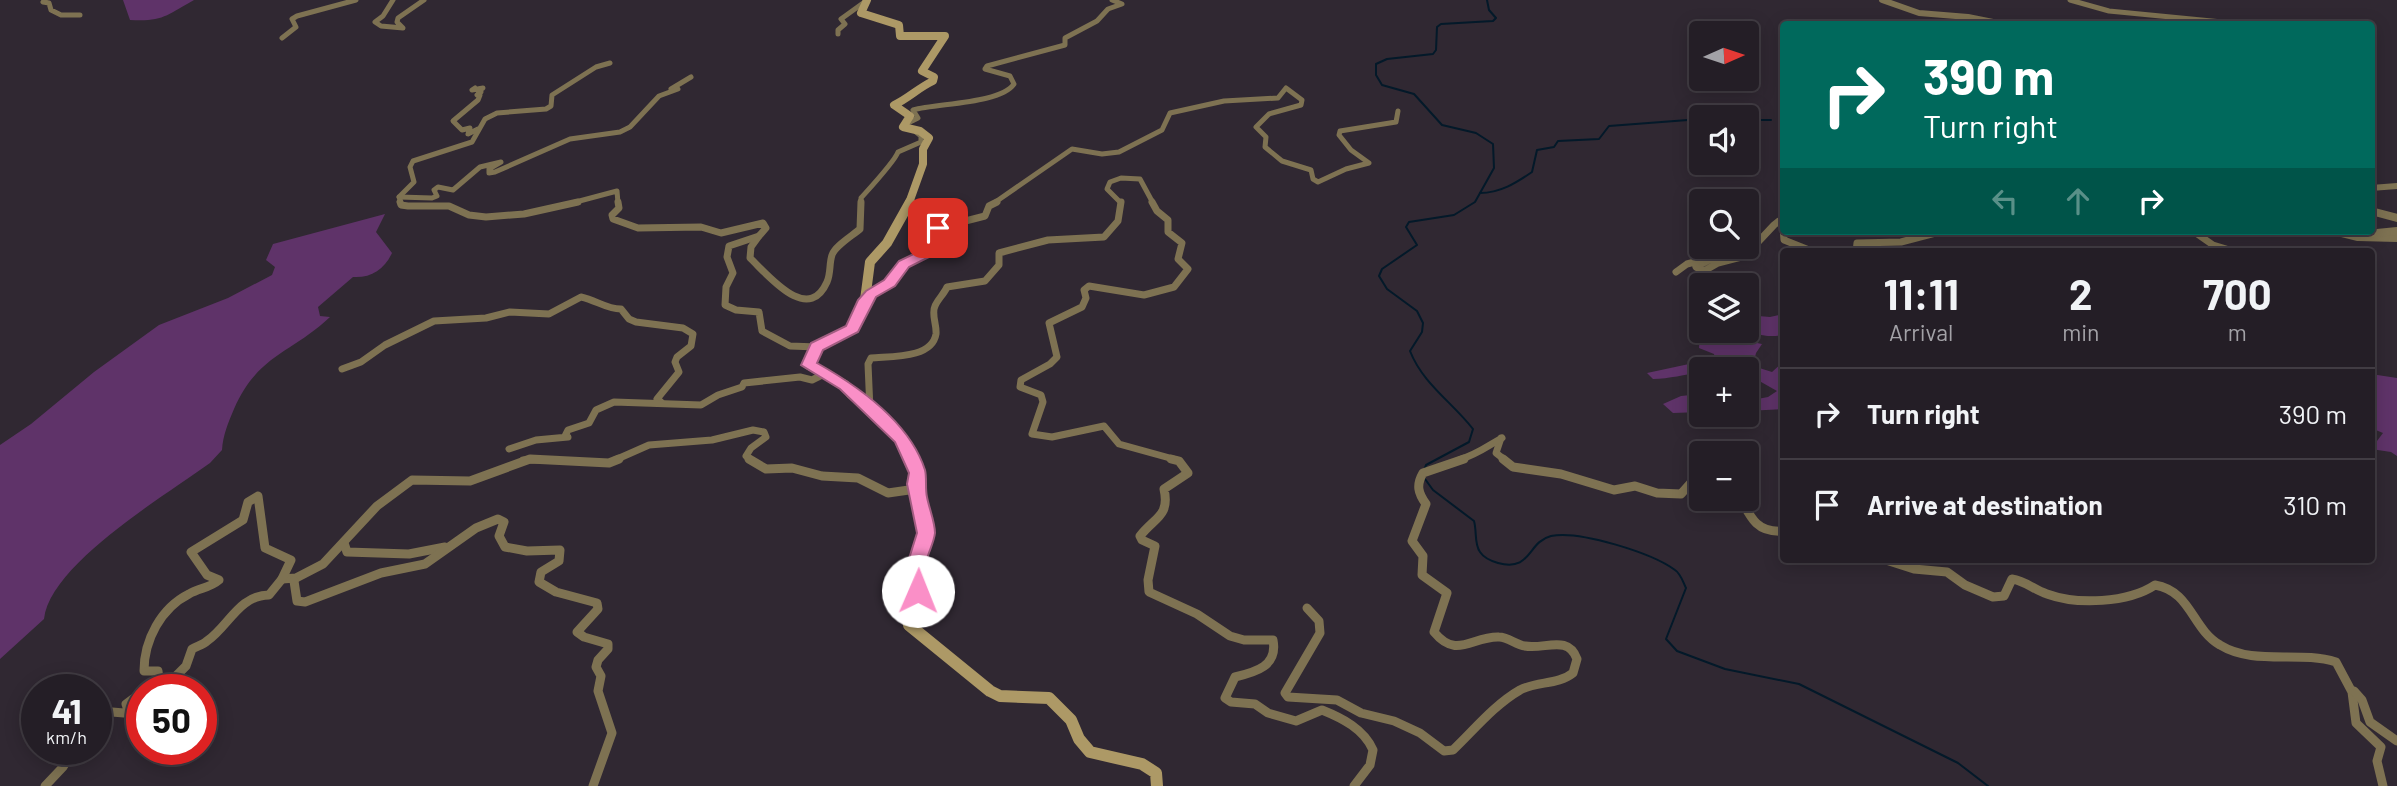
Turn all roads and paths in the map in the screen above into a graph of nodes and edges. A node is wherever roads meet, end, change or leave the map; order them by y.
1 (45, 0) edge
2 (356, 0) edge
3 (393, 0) edge
4 (424, 0) edge
5 (867, 0) edge
6 (1112, 0) edge
7 (1882, 0) edge
8 (2070, 0) edge
9 (80, 15) dead end
10 (1996, 21) edge
11 (2213, 21) edge
12 (838, 34) dead end
13 (282, 38) dead end
14 (610, 63) dead end
15 (691, 77) dead end
16 (678, 89) dead end
17 (668, 92) junction
18 (466, 97) dead end
19 (1398, 111) dead end
20 (909, 127) junction
21 (479, 129) junction
22 (2375, 186) edge
23 (2397, 186) edge
24 (400, 197) junction
25 (2375, 212) edge
26 (2397, 218) edge
27 (1780, 222) edge
28 (2397, 231) edge
29 (2375, 232) edge
30 (1784, 235) edge
31 (1934, 235) edge
32 (2199, 235) edge
33 (2357, 235) edge
34 (759, 236) junction
35 (2397, 238) edge
36 (1804, 248) edge
37 (1856, 248) edge
38 (2223, 248) edge
39 (1676, 272) dead end
40 (865, 300) junction
41 (817, 347) junction
42 (342, 369) dead end
43 (824, 374) junction
44 (662, 402) junction
45 (870, 410) junction
46 (509, 449) dead end
47 (1689, 484) edge
48 (917, 489) junction
49 (1747, 511) edge
50 (1780, 531) edge
51 (458, 541) junction
52 (344, 543) junction
53 (1895, 563) edge
54 (282, 579) junction
55 (294, 580) junction
56 (1307, 608) dead end
57 (158, 674) edge
58 (178, 674) edge
59 (2351, 688) junction
60 (2397, 741) edge
61 (65, 765) edge
62 (45, 786) edge
63 (593, 786) edge
64 (1157, 786) edge
65 (1354, 786) edge
66 (2383, 786) edge

1 - 9 street
2 - 13 street
3 - 4 street
5 - 12 street
5 - 20 main road
6 - 20 street
7 - 10 street
8 - 11 street
14 - 21 street
15 - 17 street
16 - 17 street
17 - 24 street
18 - 21 street
19 - 40 street
20 - 34 street
20 - 40 main road
21 - 24 street
22 - 23 street
24 - 34 street
25 - 26 street
27 - 39 street
28 - 29 street
30 - 36 street
31 - 37 street
32 - 38 street
33 - 35 street
34 - 41 street
40 - 41 main road
41 - 43 main road
42 - 44 street
43 - 44 street
43 - 45 main road
44 - 46 street
45 - 48 main road
45 - 65 street
47 - 56 street
48 - 52 street
48 - 64 main road
49 - 50 street
51 - 52 street
51 - 55 street
51 - 63 street
52 - 55 street
53 - 59 street
54 - 55 street
54 - 57 street
54 - 58 street
59 - 60 street
59 - 66 street
61 - 62 street

